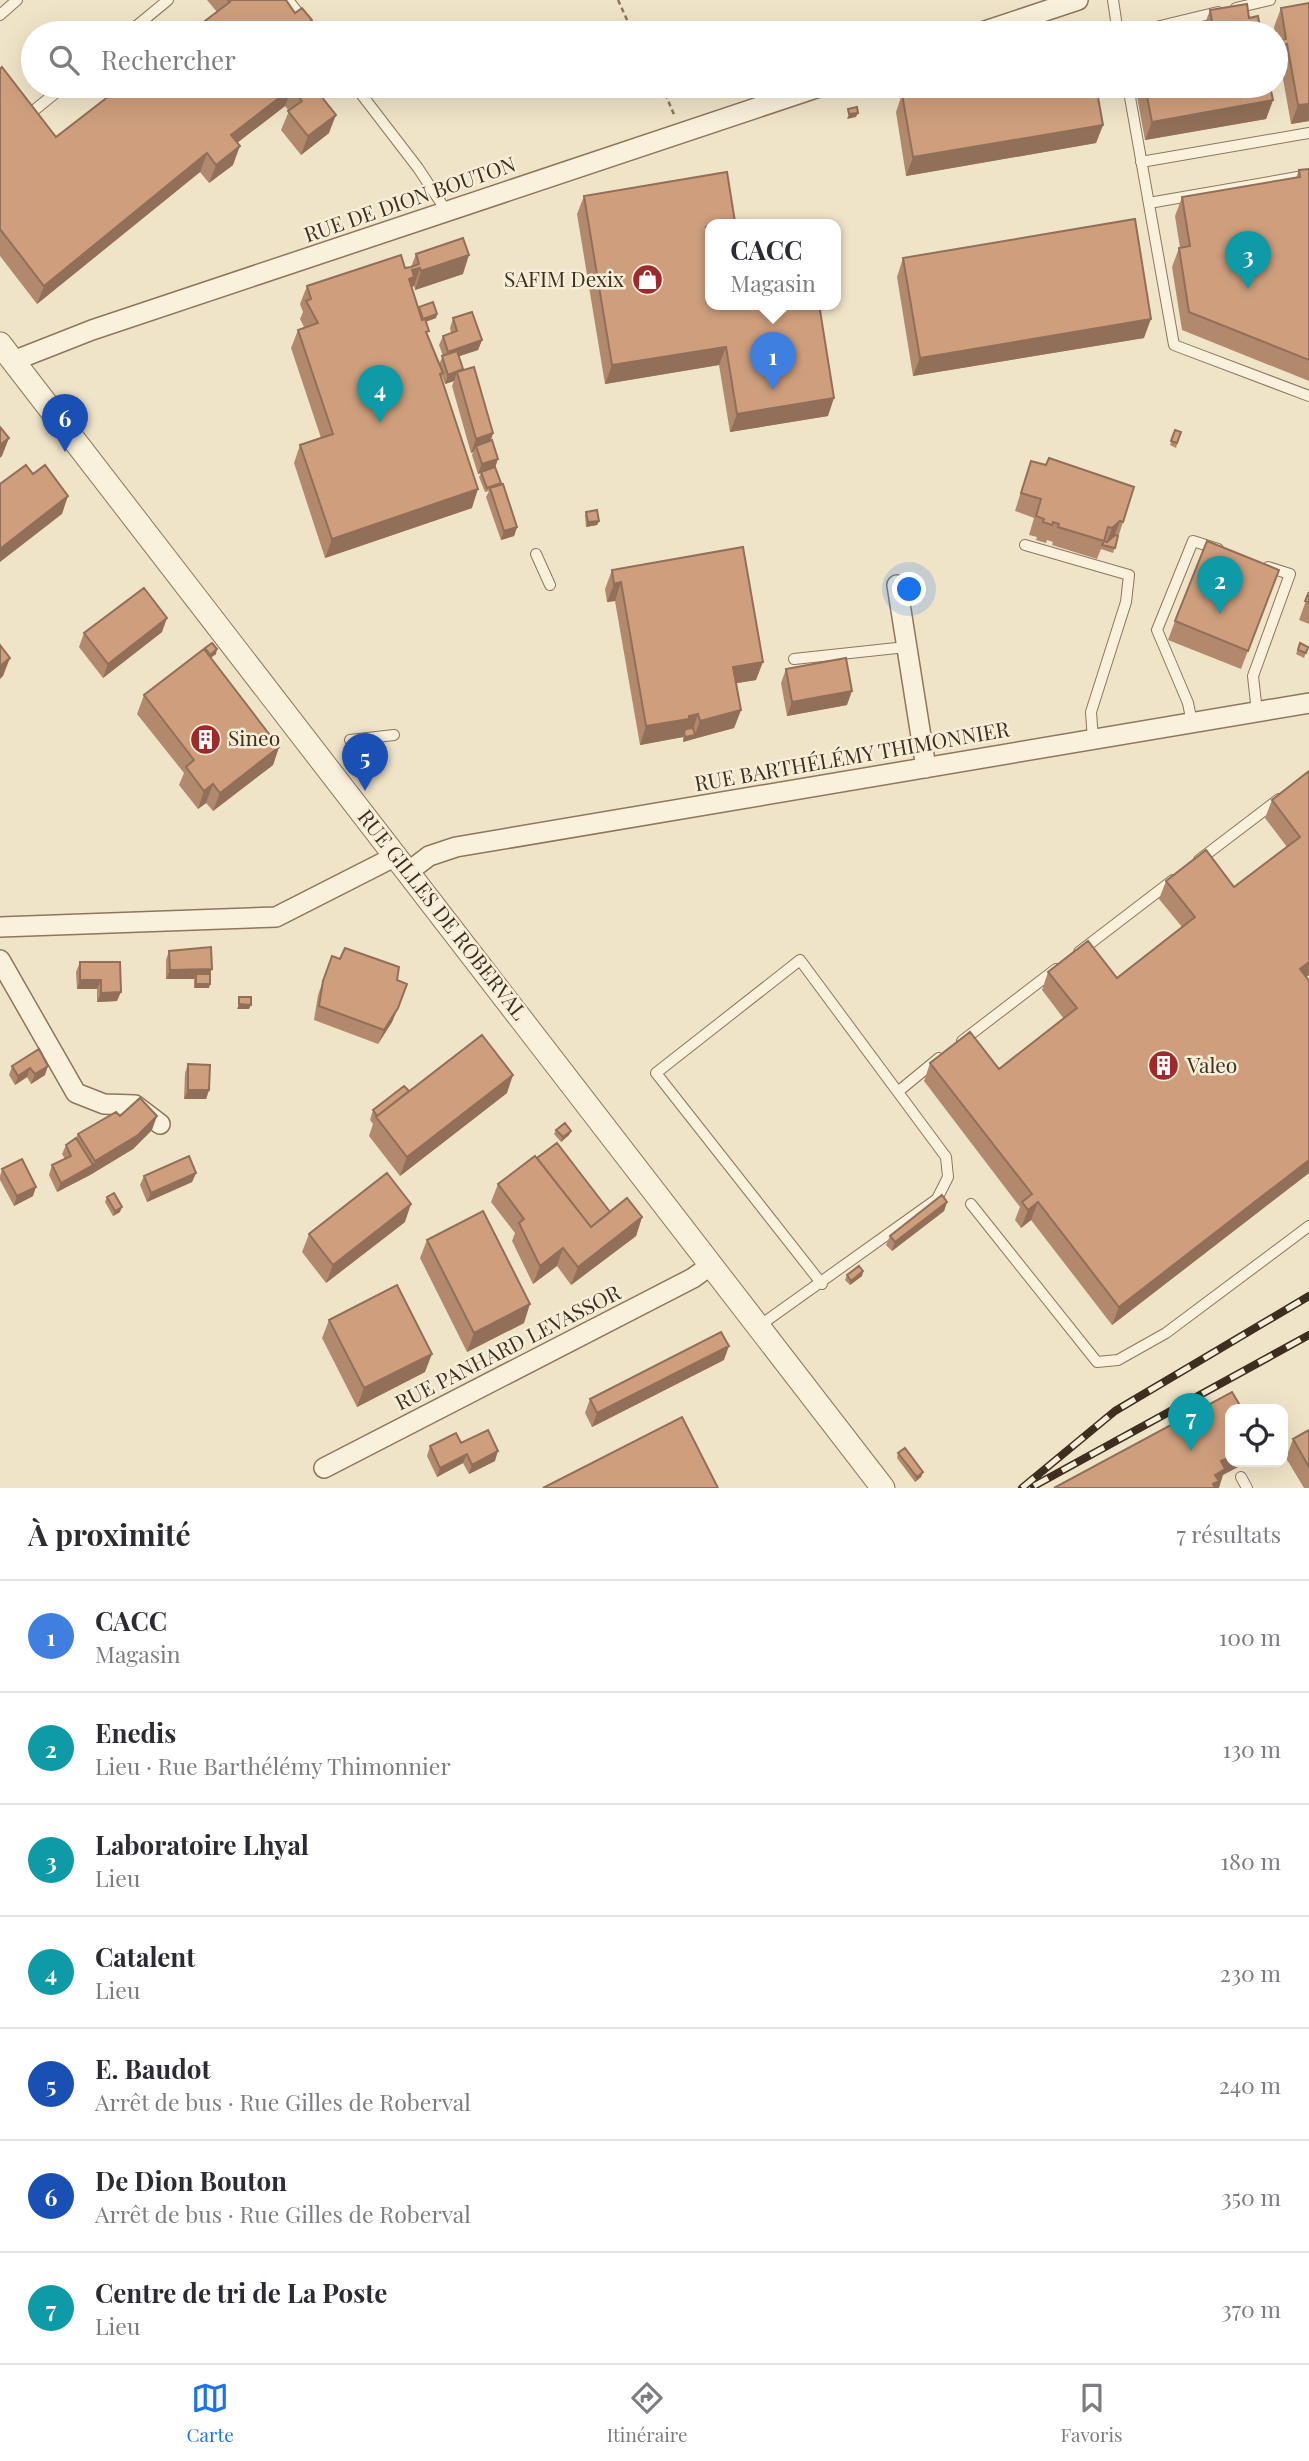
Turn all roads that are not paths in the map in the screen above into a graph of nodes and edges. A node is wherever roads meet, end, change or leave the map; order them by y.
1 (17, 0) edge
2 (168, 0) edge
3 (288, 0) edge
4 (1078, 0) edge
5 (1113, 0) edge
6 (1270, 0) edge
7 (0, 15) edge
8 (143, 21) edge
9 (305, 21) edge
10 (1015, 21) edge
11 (1116, 21) edge
12 (1182, 21) edge
13 (49, 98) edge
14 (364, 98) edge
15 (786, 98) edge
16 (1130, 98) edge
17 (32, 112) edge
18 (1309, 133) edge
19 (1141, 162) junction
20 (1309, 175) edge
21 (1149, 203) junction
22 (447, 212) junction
23 (6, 352) edge
24 (1309, 396) edge
25 (1025, 545) dead end
26 (1229, 553) edge
27 (536, 554) dead end
28 (1254, 562) edge
29 (550, 585) dead end
30 (897, 585) dead end
31 (906, 647) junction
32 (794, 659) dead end
33 (1309, 703) edge
34 (1257, 712) junction
35 (1192, 723) junction
36 (394, 735) dead end
37 (350, 740) dead end
38 (1093, 740) junction
39 (926, 768) junction
40 (1289, 790) edge
41 (402, 864) junction
42 (0, 927) edge
43 (0, 960) edge
44 (958, 1044) edge
45 (947, 1052) edge
46 (900, 1090) junction
47 (160, 1124) dead end
48 (971, 1204) dead end
49 (1309, 1226) edge
50 (711, 1265) junction
51 (822, 1284) junction
52 (759, 1326) junction
53 (324, 1468) dead end
54 (1241, 1477) dead end
55 (883, 1488) edge
56 (1247, 1488) edge

1 - 7 lane
2 - 8 lane
3 - 9 lane
4 - 10 street
5 - 11 lane
6 - 12 lane
13 - 17 lane
14 - 22 lane
15 - 22 street, RUE DE DION BOUTON
16 - 19 lane
18 - 19 lane
19 - 21 lane
20 - 21 lane
21 - 24 lane
22 - 23 street, RUE DE DION BOUTON
23 - 41 street, RUE GILLES DE ROBERVAL
25 - 38 lane
26 - 35 lane
27 - 29 lane
28 - 34 lane
30 - 31 street
31 - 32 lane
31 - 39 street
33 - 34 street, RUE BARTHÉLÉMY THIMONNIER
34 - 35 street, RUE BARTHÉLÉMY THIMONNIER
35 - 38 street, RUE BARTHÉLÉMY THIMONNIER
36 - 37 lane
38 - 39 street, RUE BARTHÉLÉMY THIMONNIER
39 - 41 street, RUE BARTHÉLÉMY THIMONNIER
40 - 44 lane
41 - 42 street, RUE BARTHÉLÉMY THIMONNIER
41 - 50 street, RUE GILLES DE ROBERVAL
43 - 47 street
45 - 46 lane
46 - 51 lane
46 - 51 lane
48 - 49 lane
50 - 52 street, RUE GILLES DE ROBERVAL
50 - 53 street, RUE PANHARD LEVASSOR
51 - 52 lane
52 - 55 street, RUE GILLES DE ROBERVAL
54 - 56 lane

